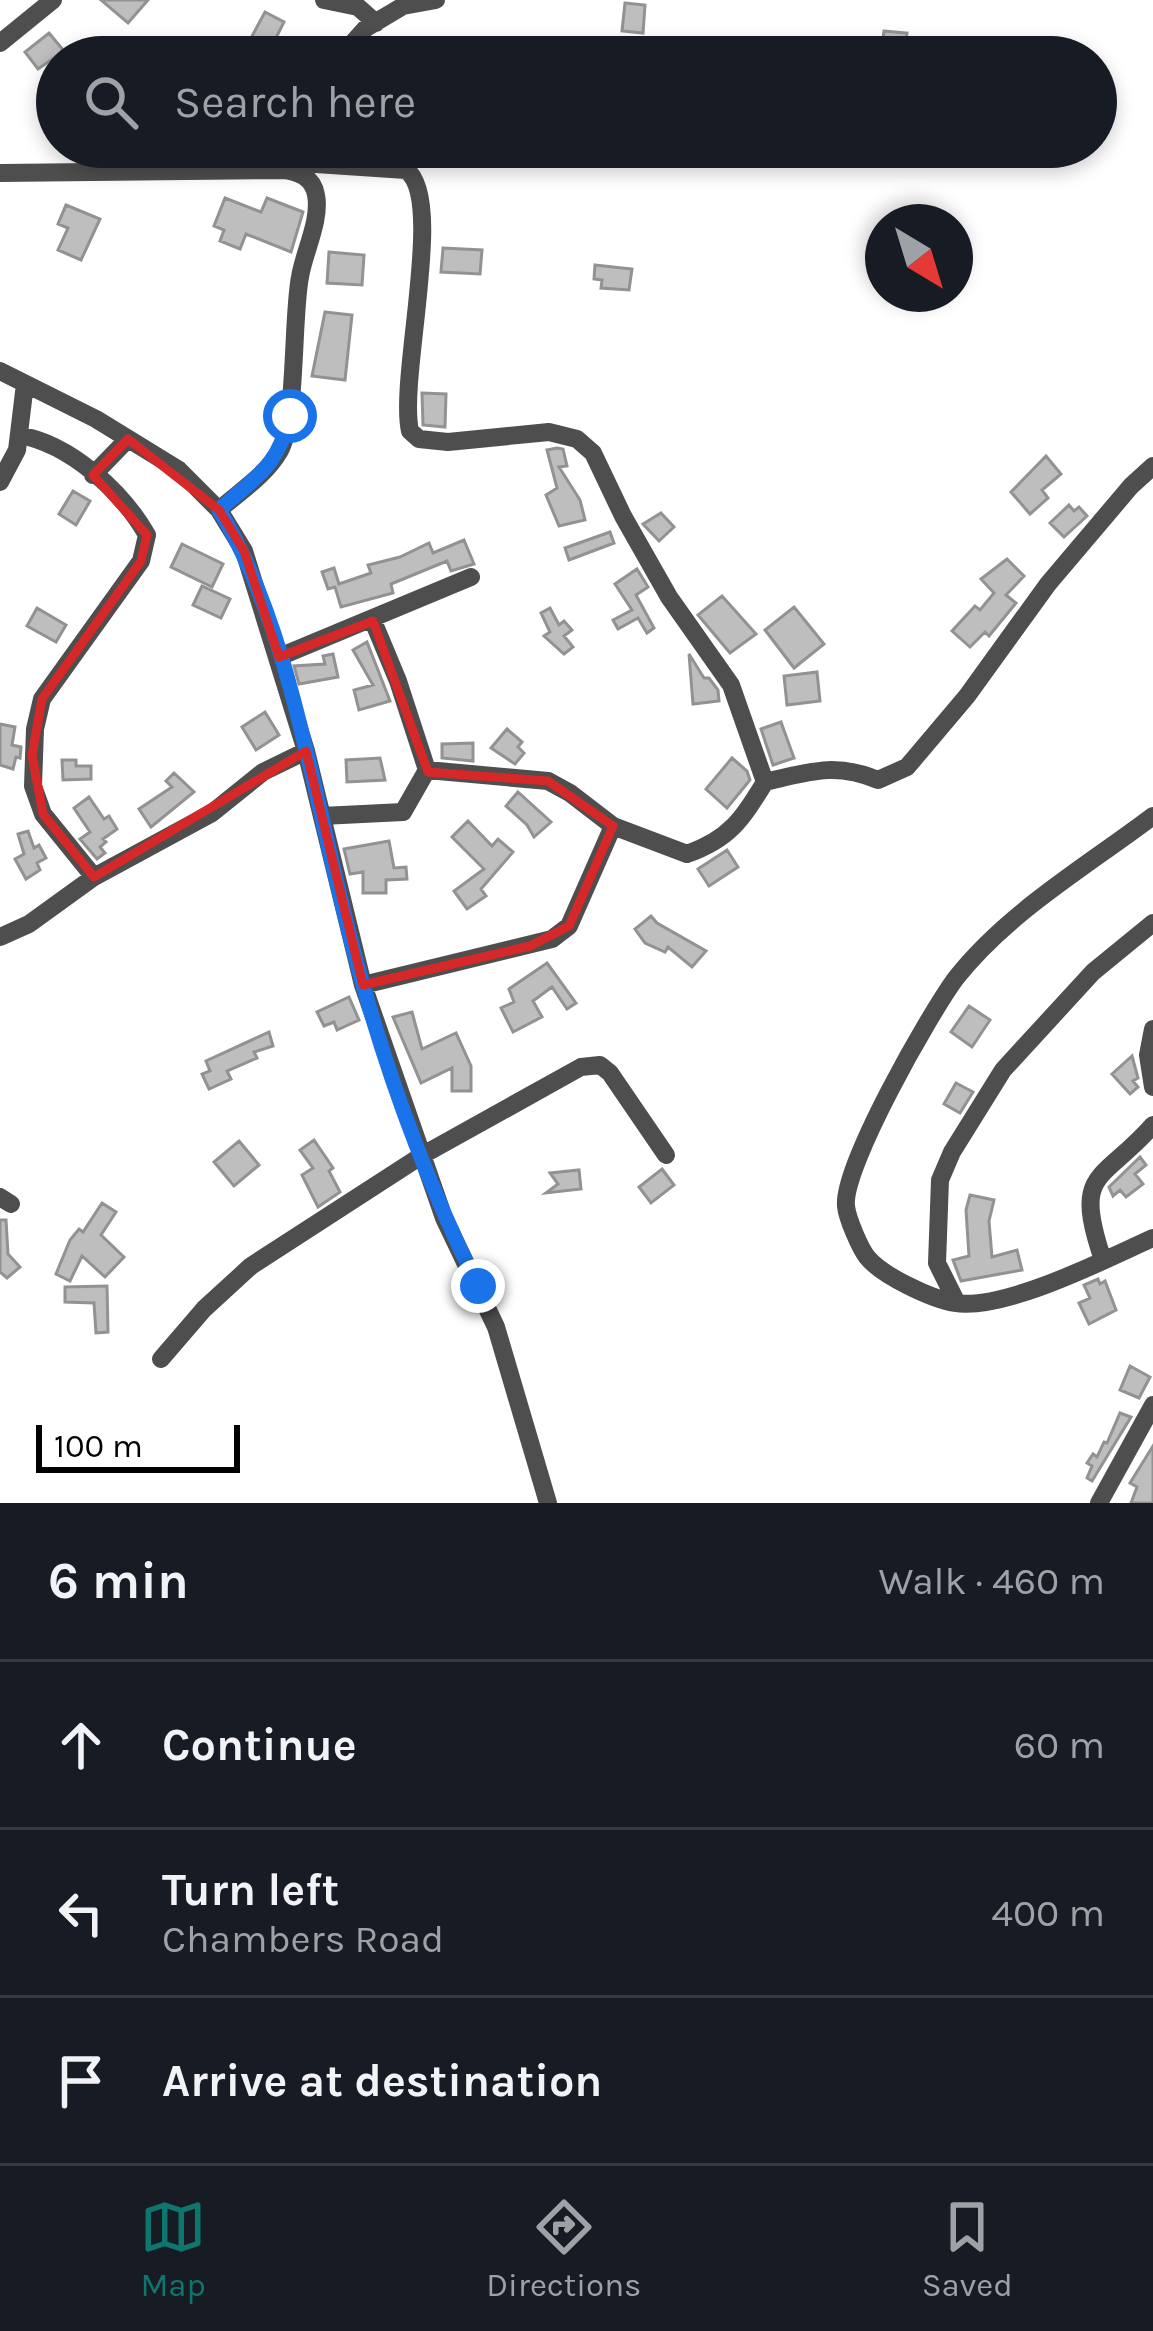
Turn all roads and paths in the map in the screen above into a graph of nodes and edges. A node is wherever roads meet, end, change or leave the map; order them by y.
1 (53, 0) edge
2 (324, 0) edge
3 (436, 0) edge
4 (376, 23) junction
5 (362, 36) edge
6 (0, 43) edge
7 (316, 168) edge
8 (393, 168) edge
9 (0, 172) edge
10 (314, 186) junction
11 (0, 371) edge
12 (26, 383) junction
13 (19, 435) junction
14 (128, 439) junction
15 (1153, 466) edge
16 (93, 475) junction
17 (0, 482) edge
18 (219, 510) junction
19 (471, 577) dead end
20 (373, 621) junction
21 (279, 657) junction
22 (306, 751) junction
23 (427, 770) junction
24 (765, 782) junction
25 (322, 816) junction
26 (1153, 816) edge
27 (613, 826) junction
28 (94, 877) junction
29 (1153, 923) edge
30 (0, 937) edge
31 (363, 985) junction
32 (1153, 1029) edge
33 (1153, 1087) edge
34 (1153, 1125) edge
35 (666, 1155) dead end
36 (421, 1156) junction
37 (1153, 1238) edge
38 (1103, 1260) junction
39 (958, 1304) junction
40 (161, 1359) dead end
41 (1153, 1405) edge
42 (1147, 1430) edge
43 (548, 1503) edge
44 (1099, 1503) edge

1 - 6 street
2 - 4 street
3 - 4 street
4 - 5 street
7 - 10 street
8 - 24 street
9 - 10 street
10 - 18 street
11 - 12 street
12 - 13 street
12 - 14 street
13 - 16 street
13 - 17 street
14 - 16 street
14 - 18 street
15 - 24 street
16 - 28 street
18 - 21 street
19 - 20 street
20 - 21 street
20 - 23 street
21 - 22 street
22 - 25 street
22 - 28 street
23 - 25 street
23 - 27 street
24 - 27 street
25 - 31 street
26 - 39 street
27 - 31 street
28 - 30 street
29 - 39 street
31 - 36 street
32 - 33 street
34 - 38 street
35 - 36 street
36 - 40 street
36 - 43 street
37 - 38 street
38 - 39 street
41 - 42 street
42 - 44 street

